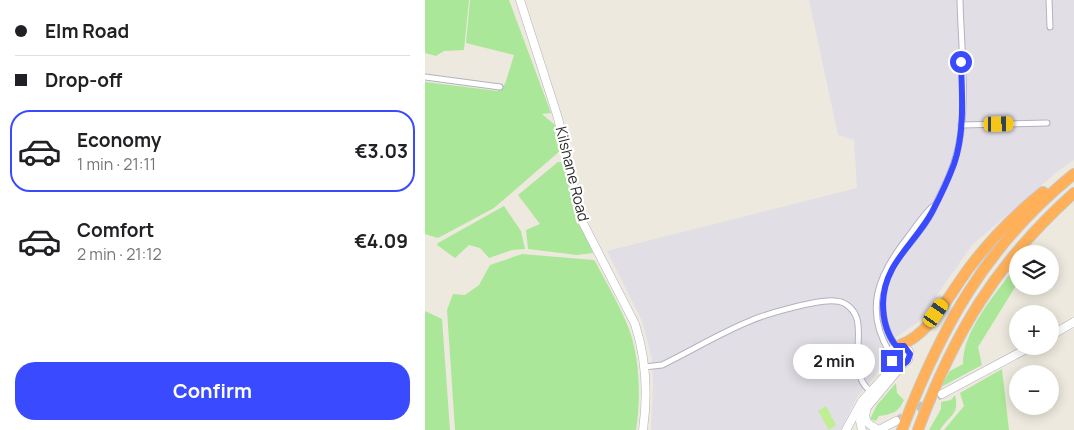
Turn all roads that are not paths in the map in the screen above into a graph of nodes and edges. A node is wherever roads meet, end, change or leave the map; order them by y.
1 (520, 0) edge
2 (961, 0) edge
3 (1049, 0) edge
4 (1050, 27) dead end
5 (425, 77) edge
6 (500, 87) dead end
7 (1047, 123) dead end
8 (961, 125) junction
9 (1074, 169) edge
10 (1074, 174) edge
11 (1074, 193) edge
12 (935, 205) junction
13 (1074, 322) edge
14 (1059, 331) edge
15 (898, 346) junction
16 (1015, 355) edge
17 (891, 356) junction
18 (903, 364) junction
19 (644, 367) junction
20 (870, 391) junction
21 (942, 394) tunnel mouth
22 (867, 406) junction
23 (854, 415) junction
24 (896, 421) tunnel mouth
25 (643, 430) edge
26 (845, 430) edge
27 (856, 430) edge
28 (862, 430) edge
29 (879, 430) edge
30 (901, 430) edge
31 (918, 430) edge

1 - 19 street, Kilshane Road
2 - 8 street
3 - 4 street
5 - 6 street
7 - 8 street
8 - 12 street
9 - 15 highway
10 - 30 highway
11 - 31 highway
12 - 15 street
12 - 17 street
13 - 14 street
15 - 17 street
15 - 18 street
16 - 21 street
17 - 18 street
17 - 20 street
18 - 22 street
19 - 20 street
19 - 25 street, Kilshane Road
20 - 23 street
22 - 28 street
22 - 29 street
23 - 26 street
23 - 27 street
24 - 29 street

